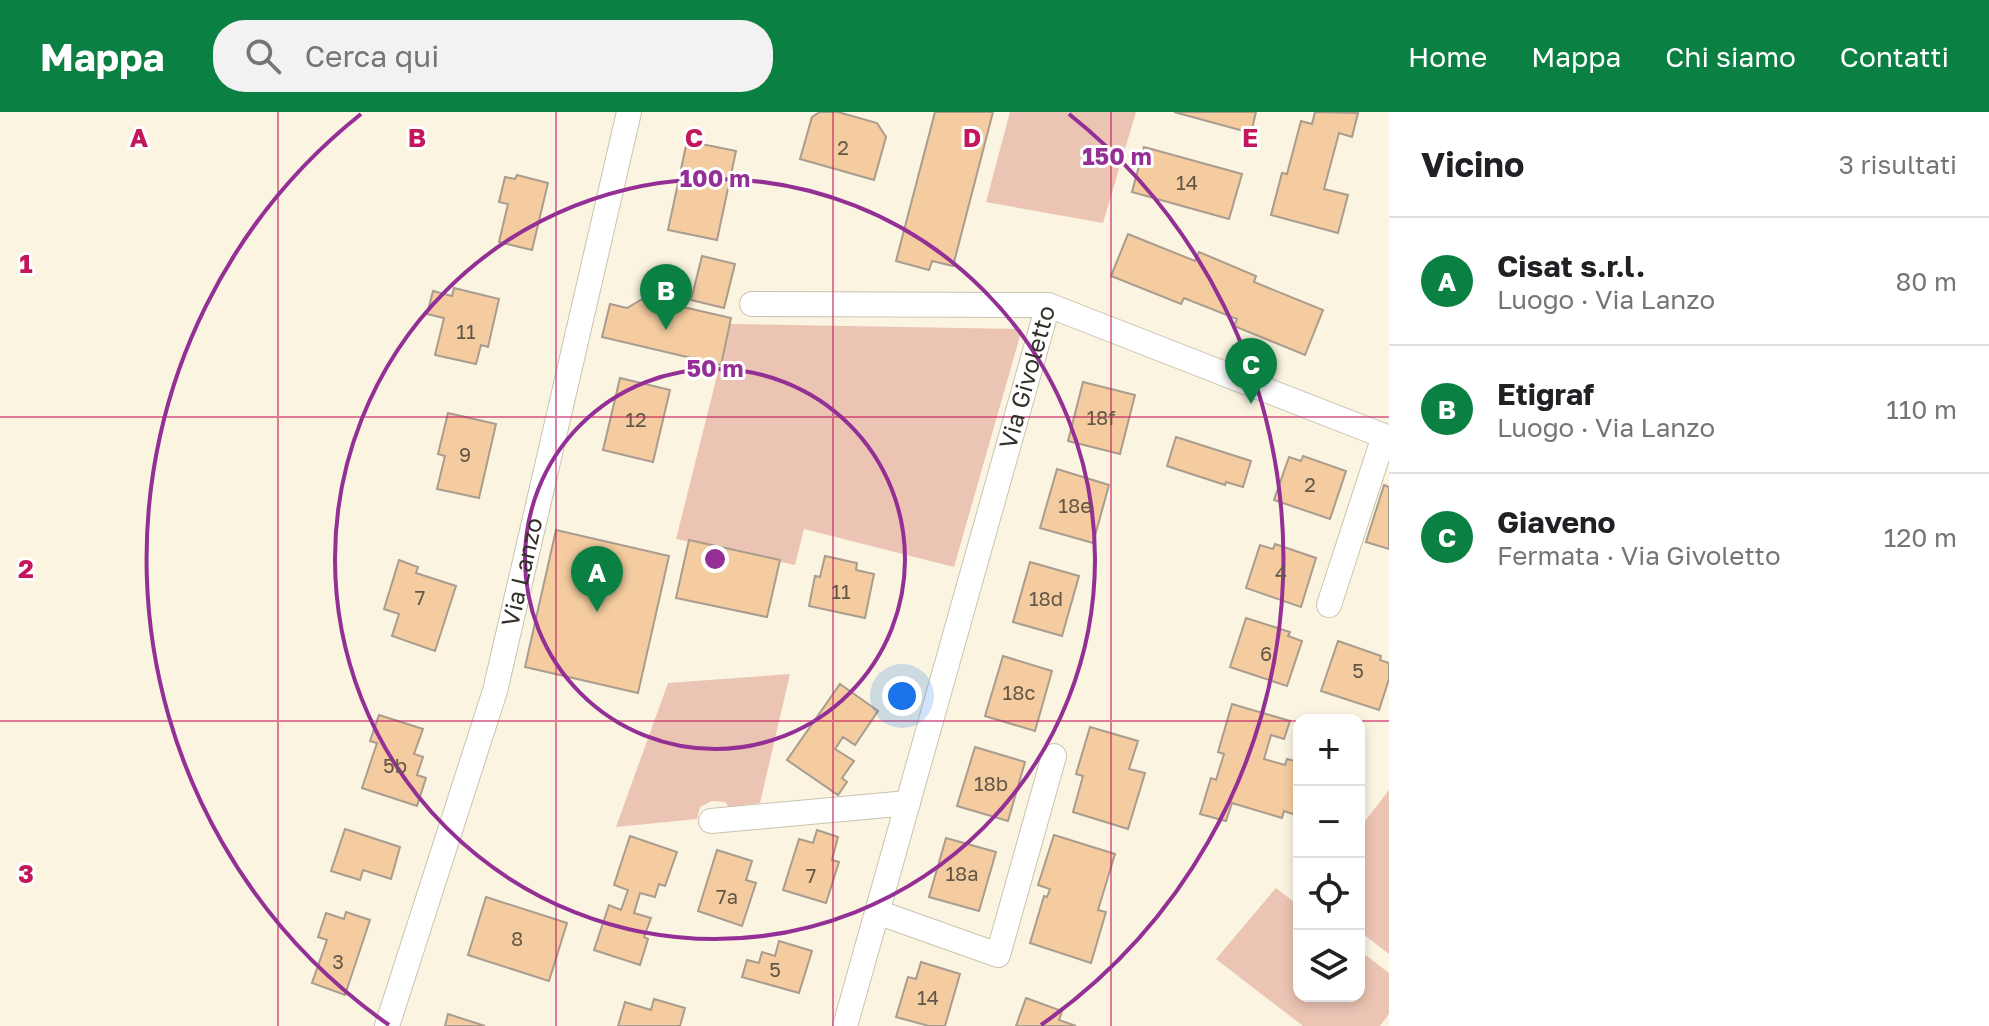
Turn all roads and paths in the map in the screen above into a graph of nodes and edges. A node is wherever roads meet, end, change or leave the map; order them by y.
1 (629, 112) edge
2 (752, 304) dead end
3 (1048, 305) junction
4 (1386, 437) edge
5 (1329, 605) dead end
6 (1054, 756) dead end
7 (908, 803) junction
8 (711, 821) dead end
9 (877, 912) junction
10 (387, 1026) edge
11 (845, 1026) edge

1 - 10 street, Via Lanzo
2 - 3 street
3 - 4 street, Via Givoletto
3 - 7 street, Via Givoletto
4 - 5 street
6 - 9 street
7 - 8 street
7 - 9 street, Via Givoletto
9 - 11 street, Via Givoletto

